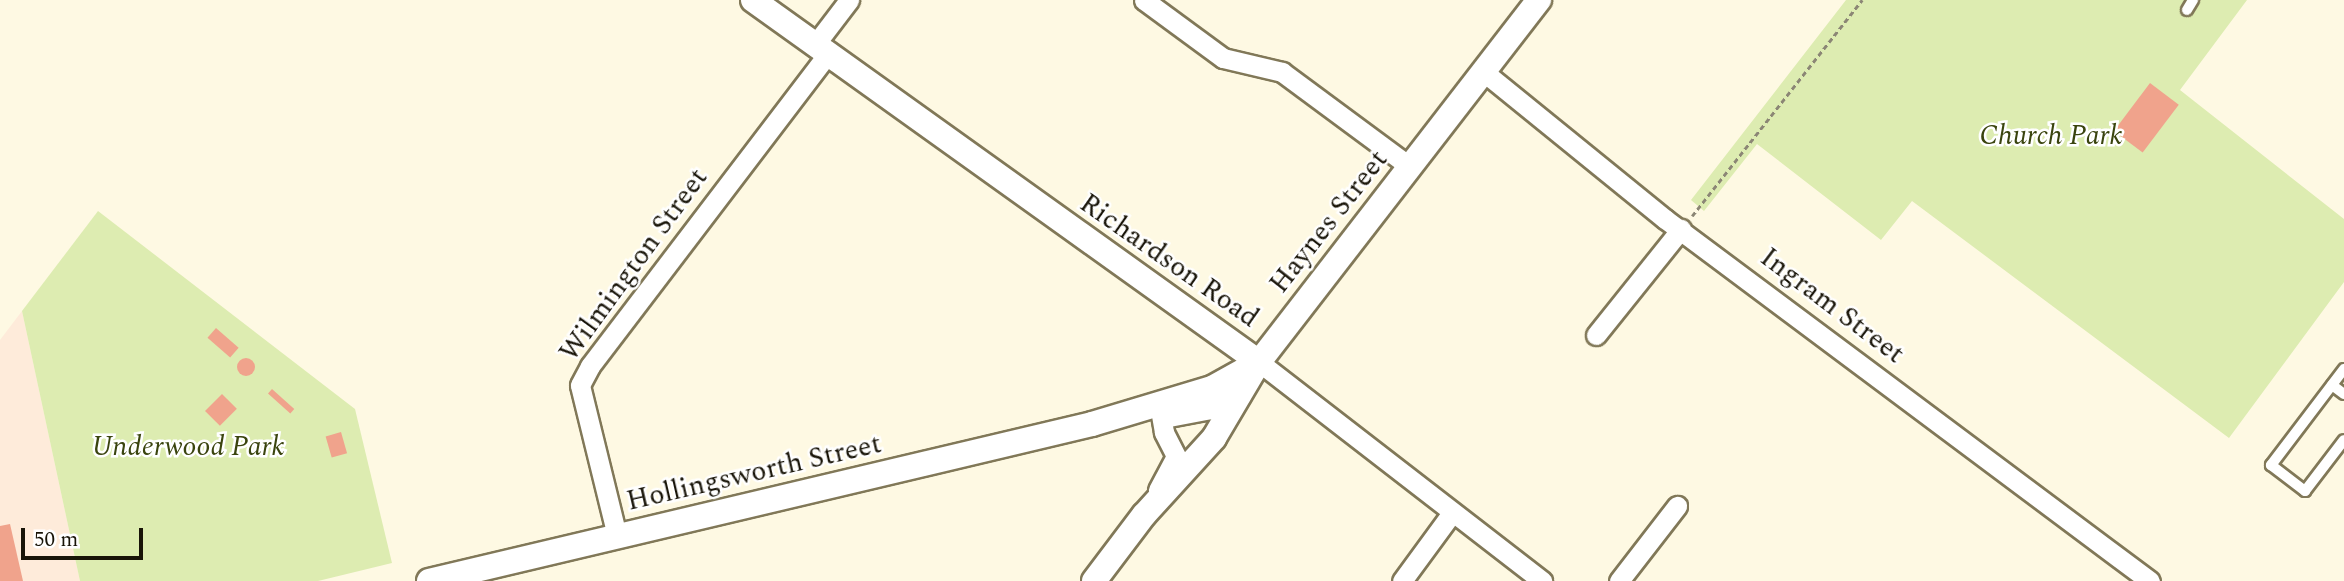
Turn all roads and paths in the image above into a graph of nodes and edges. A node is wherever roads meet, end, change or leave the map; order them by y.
1 (753, 0) edge
2 (849, 0) edge
3 (1144, 0) edge
4 (1539, 0) edge
5 (1854, 0) edge
6 (1862, 0) edge
7 (2193, 0) edge
8 (1859, 5) junction
9 (2187, 10) dead end
10 (821, 50) junction
11 (1484, 72) junction
12 (1409, 166) junction
13 (1681, 229) junction
14 (1595, 335) dead end
15 (1259, 362) junction
16 (2344, 369) edge
17 (2332, 385) junction
18 (1239, 394) junction
19 (2344, 394) edge
20 (1160, 410) junction
21 (2344, 440) edge
22 (1676, 506) dead end
23 (1451, 514) junction
24 (1144, 515) junction
25 (617, 536) junction
26 (429, 581) edge
27 (1094, 581) edge
28 (1402, 581) edge
29 (1542, 581) edge
30 (1619, 581) edge
31 (2150, 581) edge

1 - 10 street, Richardson Road
2 - 10 street
3 - 12 street
4 - 11 street, Haynes Street
5 - 8 path
6 - 8 path
7 - 9 lane
8 - 13 path
10 - 15 street, Richardson Road
10 - 25 street, Wilmington Street
11 - 12 street, Haynes Street
11 - 13 street, Ingram Street
12 - 15 street, Haynes Street
13 - 14 street
13 - 31 street, Ingram Street
15 - 18 street, Haynes Street
15 - 20 street, Hollingsworth Street
15 - 23 street, Richardson Road
16 - 17 lane
17 - 19 lane
17 - 21 lane
18 - 20 street, Hollingsworth Street
18 - 24 street, Haynes Street
20 - 24 street, Haynes Street
20 - 25 street, Hollingsworth Street
22 - 30 street
23 - 28 street
23 - 29 street, Richardson Road
24 - 27 street, Haynes Street
25 - 26 street, Hollingsworth Street

